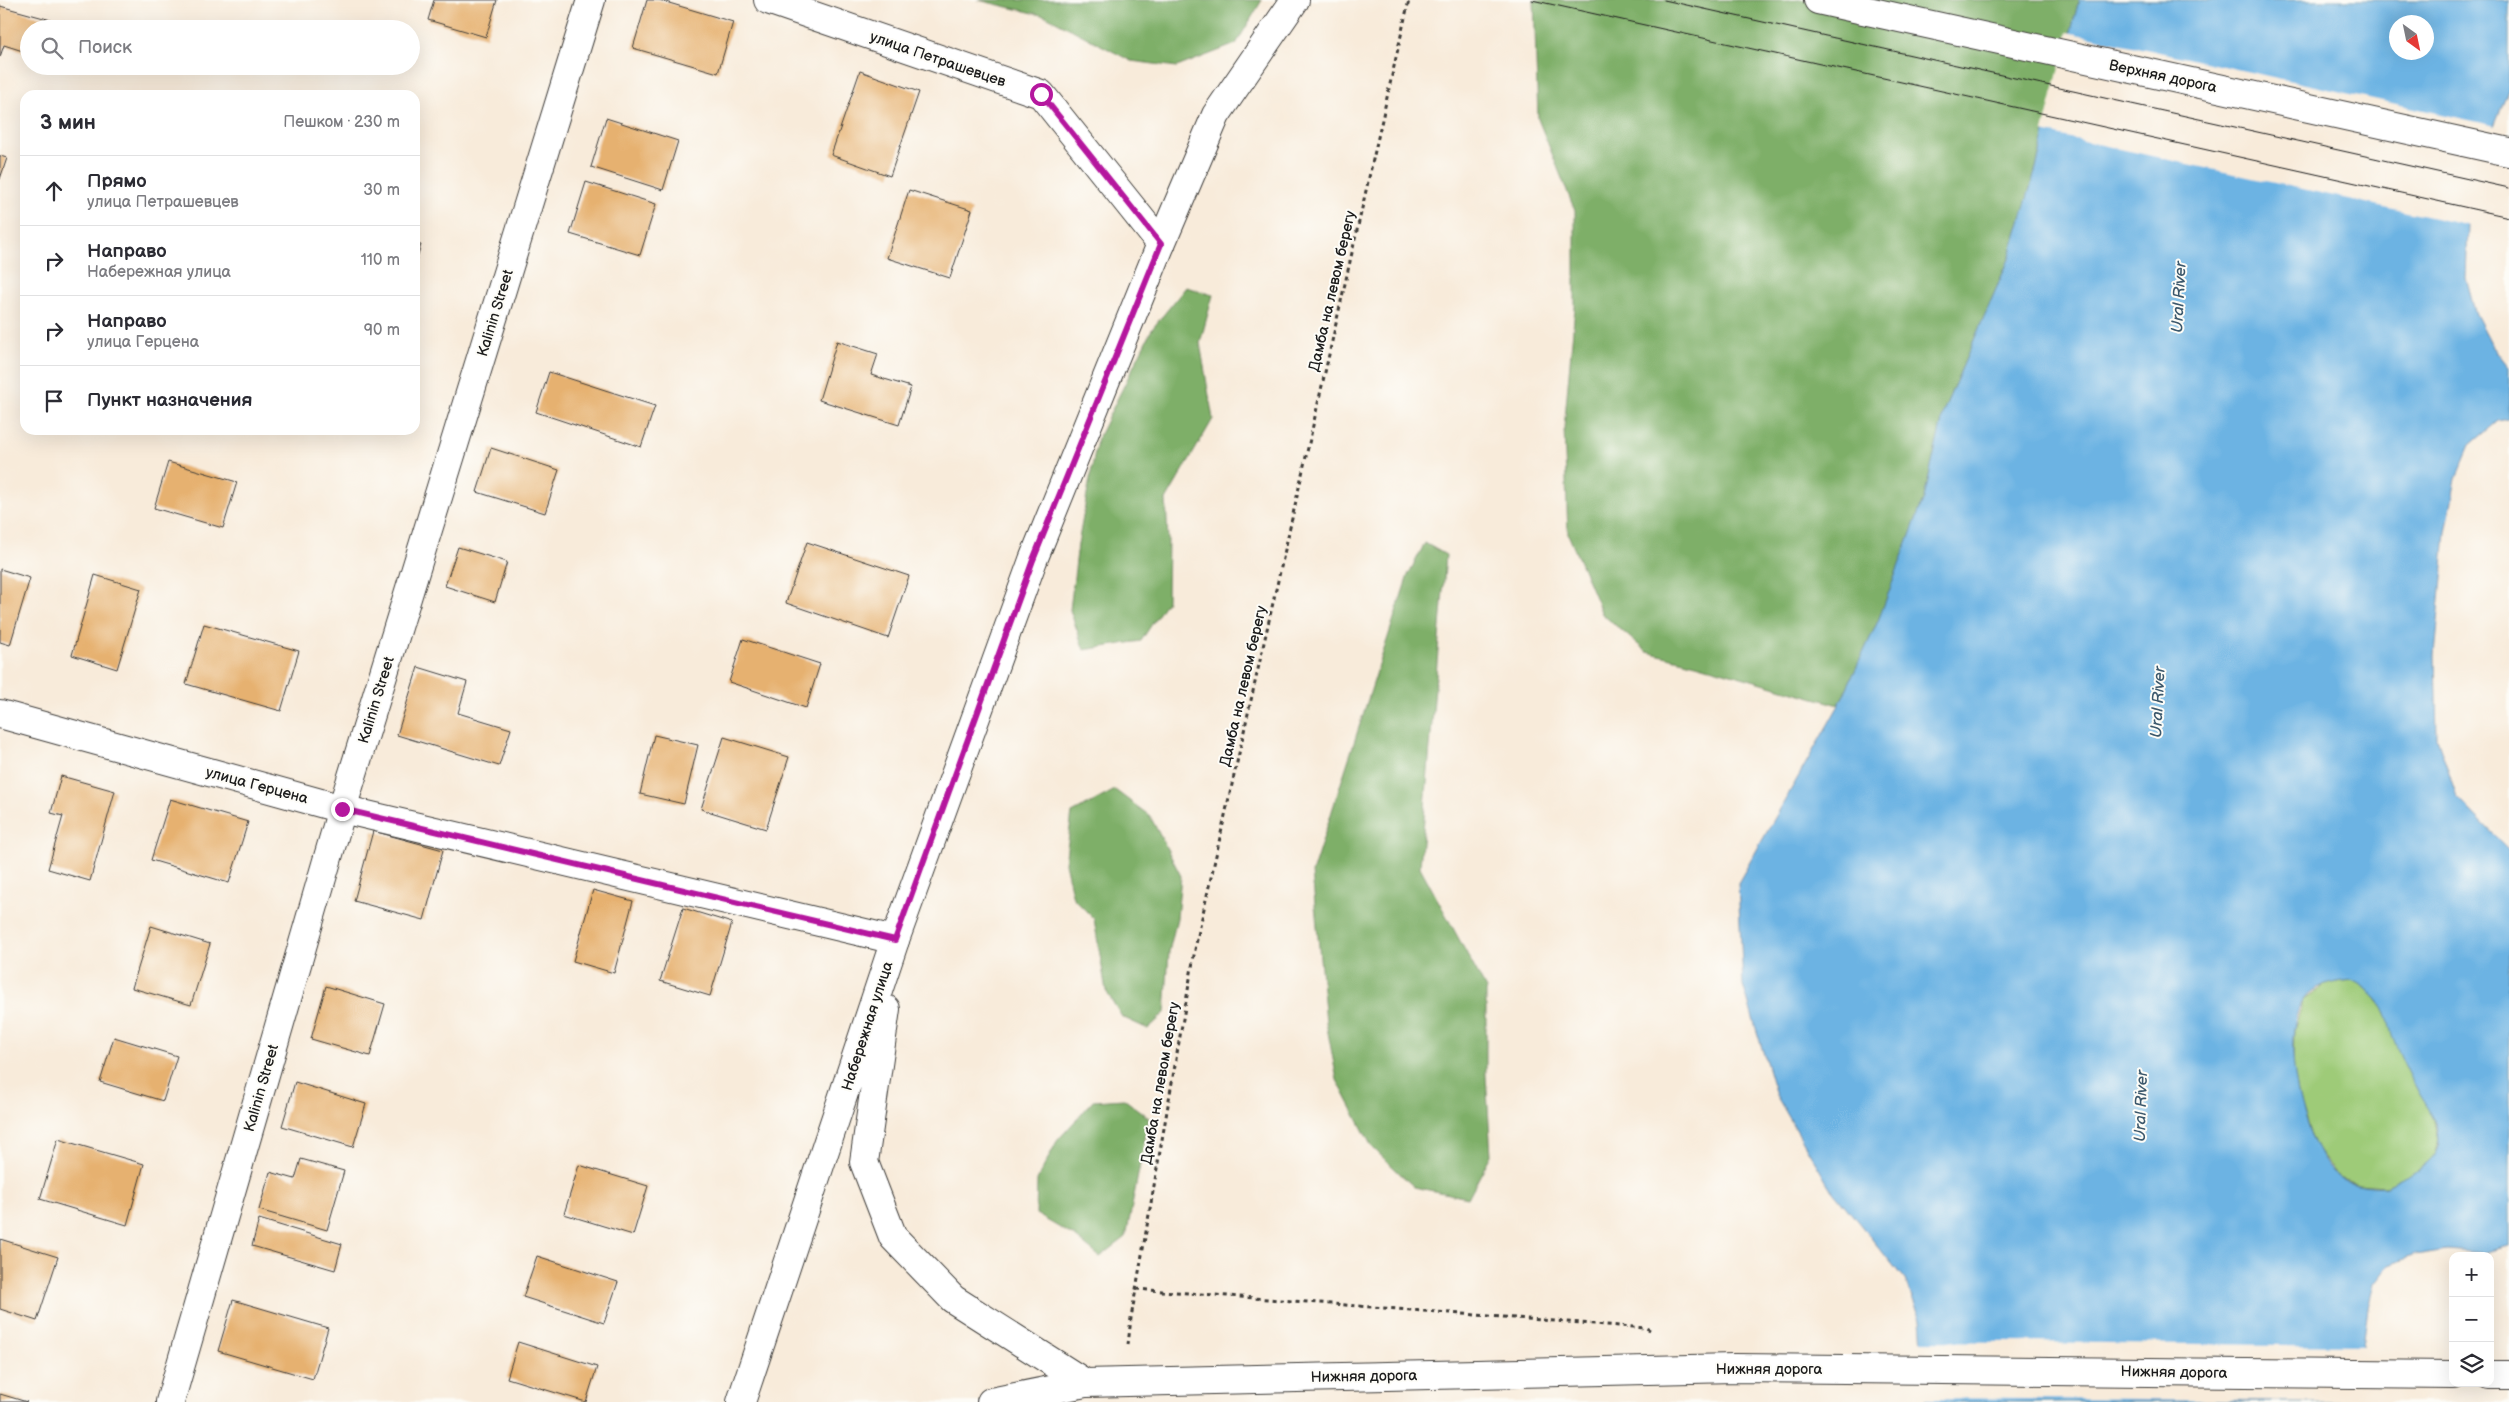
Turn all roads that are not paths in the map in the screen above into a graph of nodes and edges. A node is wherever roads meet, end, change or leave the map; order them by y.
1 (591, 0) edge
2 (768, 0) edge
3 (1295, 0) edge
4 (1818, 0) edge
5 (2509, 152) edge
6 (1161, 244) junction
7 (0, 714) edge
8 (342, 809) junction
9 (895, 940) junction
10 (2449, 1375) edge
11 (2494, 1375) edge
12 (2509, 1375) edge
13 (1085, 1383) junction
14 (170, 1402) edge
15 (742, 1402) edge
16 (991, 1402) edge

1 - 8 main road, Kalinin Street
2 - 6 main road, улица Петрашевцев
3 - 6 main road, Набережная улица
4 - 5 main road, Верхняя дорога
6 - 9 main road, Набережная улица
7 - 8 main road, улица Герцена
8 - 9 main road, улица Герцена
8 - 14 main road, Kalinin Street
9 - 13 main road
9 - 15 main road, Набережная улица
10 - 13 main road, Нижняя дорога
11 - 12 main road
13 - 16 main road, Нижняя дорога

